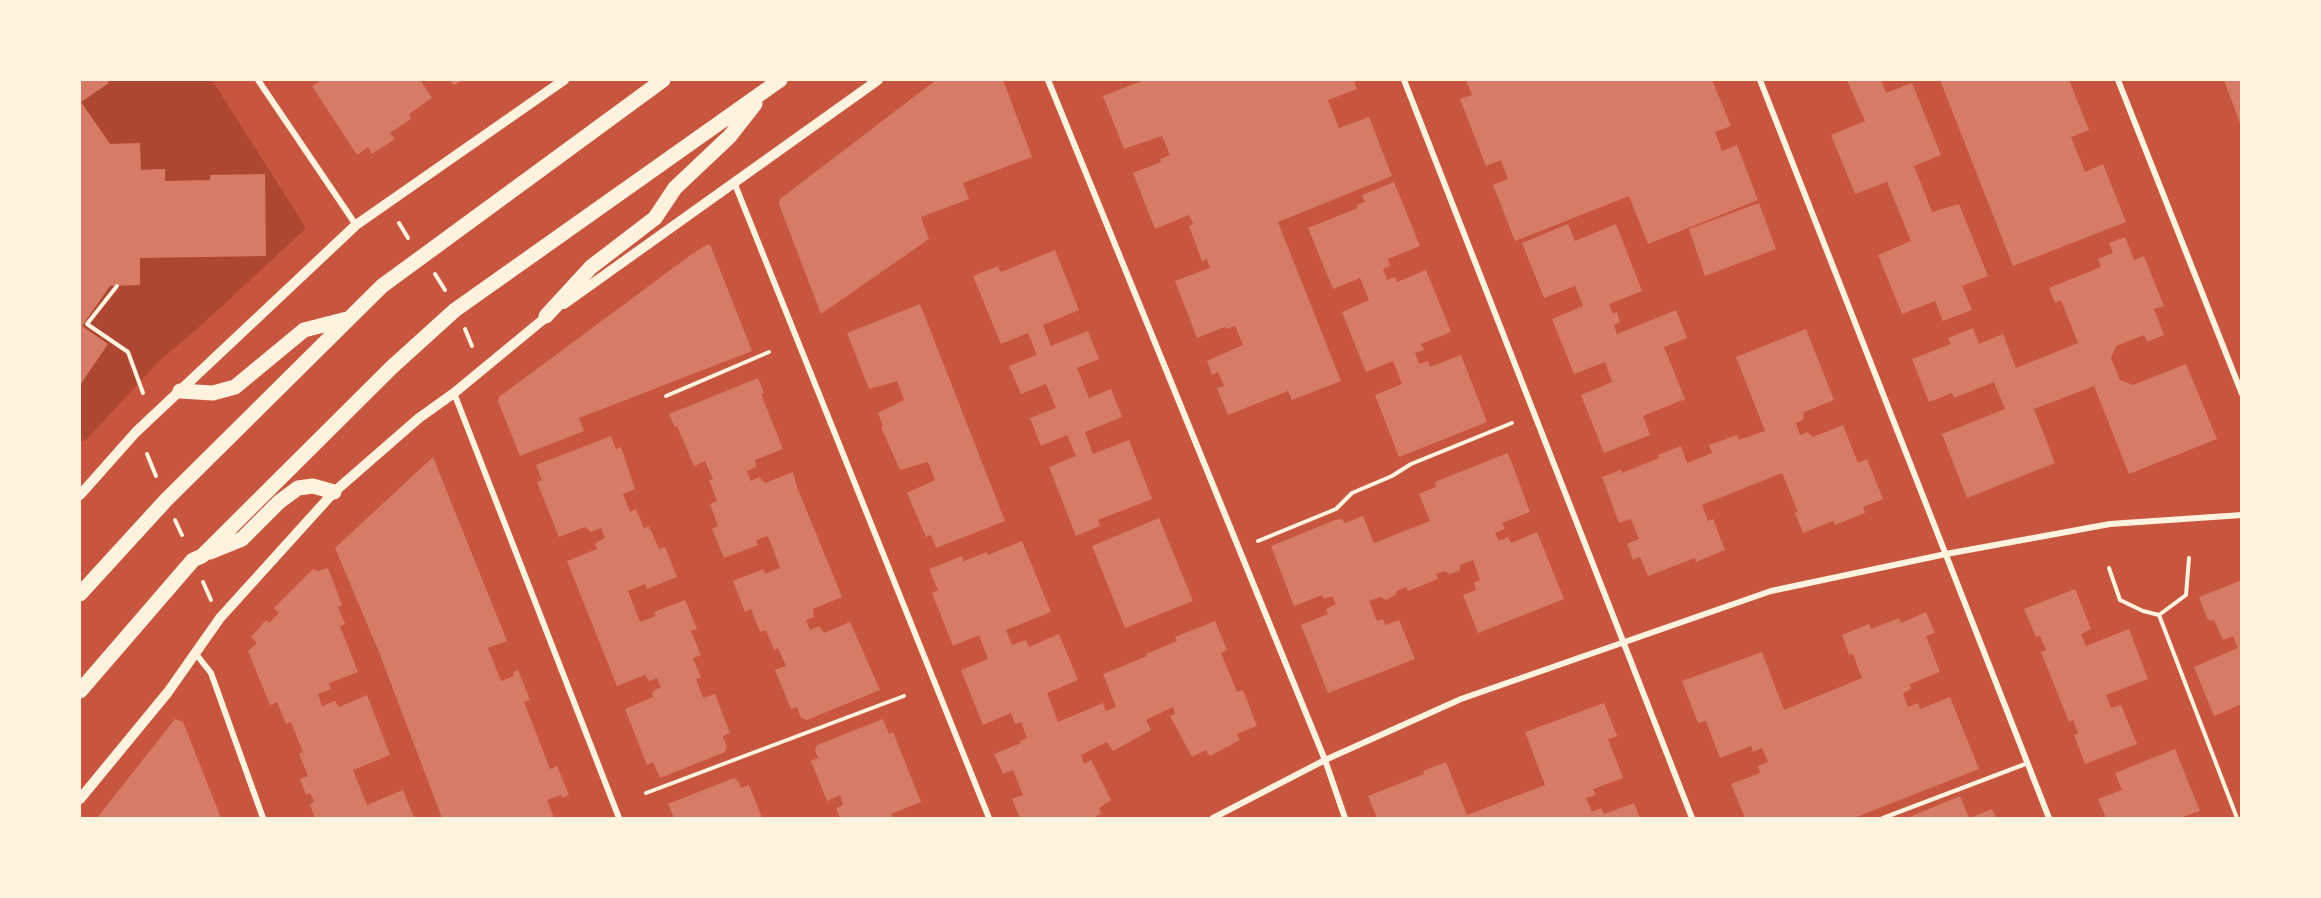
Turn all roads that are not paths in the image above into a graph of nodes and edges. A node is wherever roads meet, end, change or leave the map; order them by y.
1 (258, 80) edge
2 (564, 80) edge
3 (663, 80) edge
4 (780, 80) edge
5 (878, 80) edge
6 (1048, 80) edge
7 (1404, 80) edge
8 (1760, 80) edge
9 (2118, 80) edge
10 (767, 90) junction
11 (733, 182) junction
12 (356, 225) junction
13 (546, 316) junction
14 (350, 318) junction
15 (180, 391) junction
16 (454, 393) junction
17 (2241, 394) edge
18 (334, 492) junction
19 (80, 495) edge
20 (2241, 515) edge
21 (1946, 554) junction
22 (202, 556) junction
23 (80, 594) edge
24 (1623, 641) junction
25 (195, 654) junction
26 (80, 691) edge
27 (1325, 760) junction
28 (2028, 763) junction
29 (80, 799) edge
30 (263, 819) edge
31 (619, 819) edge
32 (989, 819) edge
33 (1214, 819) edge
34 (1345, 819) edge
35 (1692, 819) edge
36 (1883, 819) edge
37 (2049, 819) edge

1 - 12 street
2 - 12 street
3 - 14 main road
4 - 10 main road
5 - 11 street
6 - 27 street
7 - 24 street
8 - 21 street
9 - 17 street
10 - 13 main road
10 - 22 main road
11 - 13 street
11 - 32 street
12 - 15 street
13 - 16 street
14 - 15 main road
14 - 23 main road
15 - 19 street
16 - 18 street
16 - 31 street
18 - 22 main road
18 - 25 street
20 - 21 street
21 - 24 street
21 - 28 street
22 - 26 main road
24 - 27 street
24 - 35 street
25 - 29 street
25 - 30 street
27 - 33 street
27 - 34 street
28 - 36 lane
28 - 37 street

